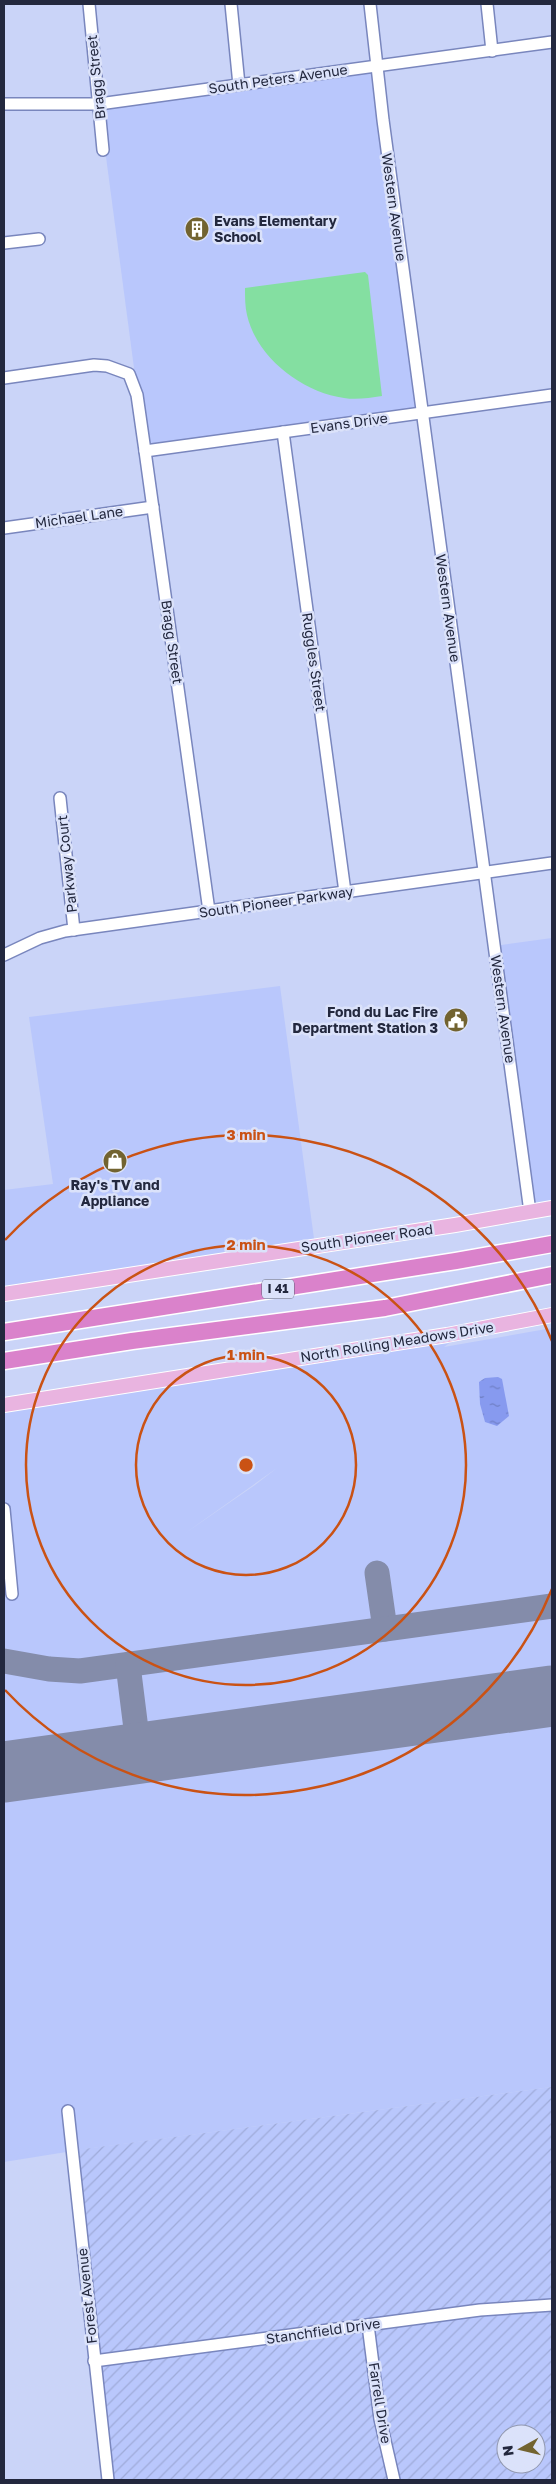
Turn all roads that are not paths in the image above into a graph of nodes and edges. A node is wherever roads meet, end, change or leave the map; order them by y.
1 (89, 4) edge
2 (231, 4) edge
3 (370, 4) edge
4 (487, 4) edge
5 (552, 42) edge
6 (492, 50) junction
7 (377, 66) junction
8 (240, 85) junction
9 (4, 104) edge
10 (99, 104) junction
11 (103, 150) dead end
12 (39, 239) dead end
13 (4, 243) edge
14 (4, 378) edge
15 (552, 395) edge
16 (552, 399) edge
17 (422, 413) junction
18 (283, 432) junction
19 (146, 451) junction
20 (153, 507) junction
21 (4, 528) edge
22 (60, 798) dead end
23 (552, 863) edge
24 (484, 873) junction
25 (345, 892) junction
26 (209, 911) junction
27 (74, 930) junction
28 (4, 955) edge
29 (552, 1208) edge
30 (530, 1212) junction
31 (552, 1244) edge
32 (552, 1274) edge
33 (4, 1294) edge
34 (552, 1315) edge
35 (4, 1332) edge
36 (4, 1361) edge
37 (4, 1404) edge
38 (4, 1509) edge
39 (12, 1594) dead end
40 (68, 2111) dead end
41 (552, 2305) edge
42 (368, 2325) junction
43 (94, 2361) junction
44 (108, 2480) edge
45 (394, 2480) edge

1 - 10 street, Bragg Street
2 - 8 street
3 - 7 street, Western Avenue
4 - 6 street
5 - 6 street, South Peters Avenue
6 - 7 street, South Peters Avenue
7 - 8 street, South Peters Avenue
7 - 17 street, Western Avenue
8 - 10 street, South Peters Avenue
9 - 10 street, South Peters Avenue
10 - 11 street, Bragg Street
12 - 13 street
14 - 19 street, Bragg Street
15 - 16 street
15 - 17 street, Evans Drive
17 - 18 street, Evans Drive
17 - 24 street, Western Avenue
18 - 19 street, Evans Drive
18 - 25 street, Ruggles Street
19 - 20 street, Bragg Street
20 - 21 street, Michael Lane
20 - 26 street, Bragg Street
22 - 27 street, Parkway Court
23 - 24 street, South Pioneer Parkway
24 - 25 street, South Pioneer Parkway
24 - 30 street, Western Avenue
25 - 26 street, South Pioneer Parkway
26 - 27 street, South Pioneer Parkway
27 - 28 street, South Pioneer Parkway
29 - 30 main road, South Pioneer Road
30 - 33 main road, South Pioneer Road
31 - 35 highway, I 41
32 - 36 highway
34 - 37 main road, North Rolling Meadows Drive
38 - 39 street
40 - 43 street, Forest Avenue
41 - 42 street, Stanchfield Drive
42 - 43 street, Stanchfield Drive
42 - 45 street, Farrell Drive
43 - 44 street, Forest Avenue

